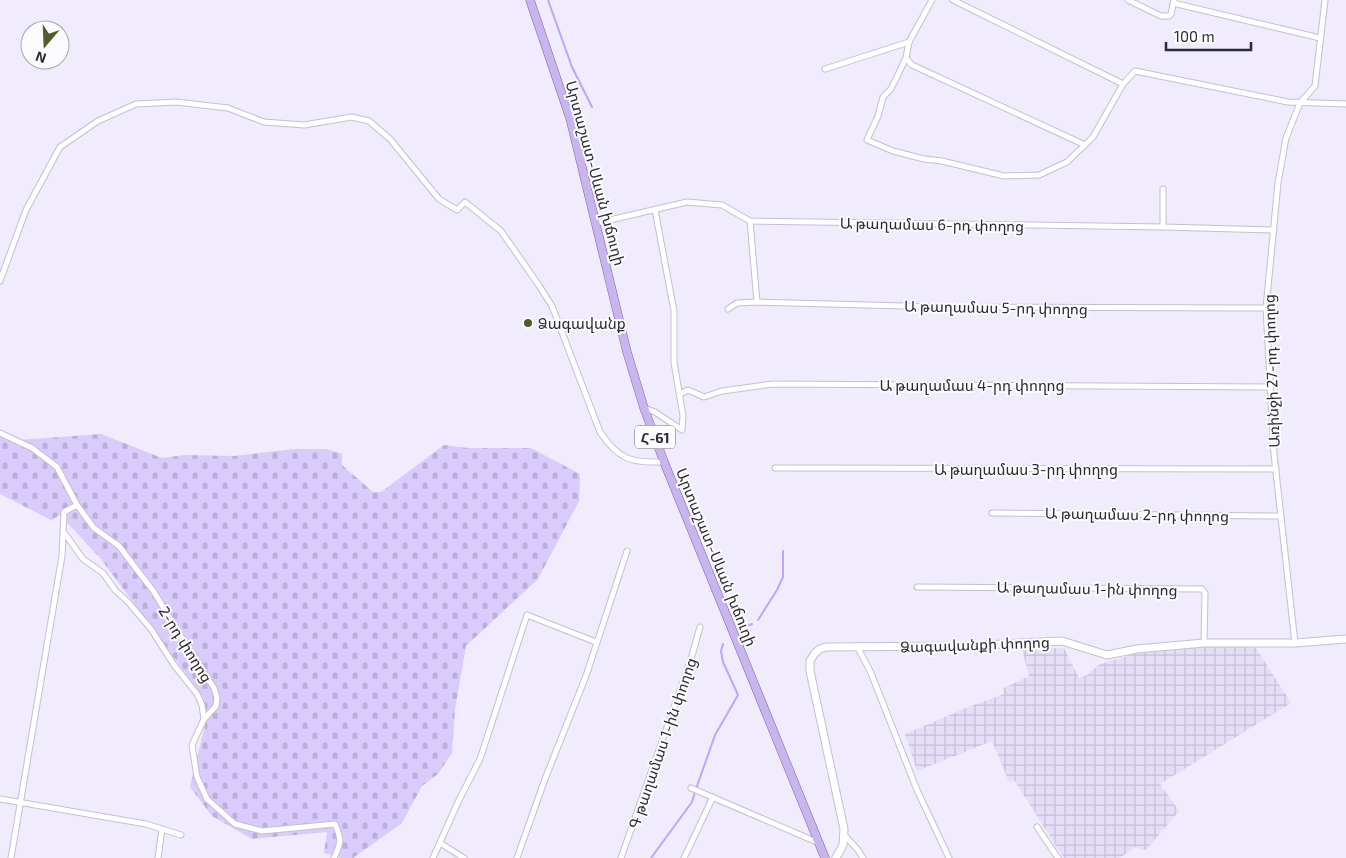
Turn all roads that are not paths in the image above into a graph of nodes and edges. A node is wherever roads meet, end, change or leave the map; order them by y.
1 (530, 0) edge
2 (932, 0) edge
3 (953, 0) edge
4 (1128, 0) edge
5 (1325, 0) edge
6 (1173, 2) edge
7 (1320, 38) junction
8 (910, 42) junction
9 (906, 58) junction
10 (825, 69) dead end
11 (1123, 84) junction
12 (1300, 103) junction
13 (1346, 104) edge
14 (1084, 145) junction
15 (1163, 189) dead end
16 (655, 210) junction
17 (750, 221) junction
18 (597, 223) junction
19 (1163, 227) junction
20 (1274, 230) junction
21 (0, 281) edge
22 (757, 302) junction
23 (1266, 308) junction
24 (728, 309) dead end
25 (1270, 387) junction
26 (680, 394) junction
27 (644, 408) junction
28 (0, 432) edge
29 (664, 462) junction
30 (775, 468) dead end
31 (1276, 470) junction
32 (77, 506) junction
33 (992, 512) dead end
34 (1282, 516) junction
35 (63, 531) junction
36 (626, 551) dead end
37 (917, 587) dead end
38 (700, 627) dead end
39 (1346, 639) edge
40 (596, 642) junction
41 (1204, 643) junction
42 (1294, 643) junction
43 (857, 646) junction
44 (204, 719) junction
45 (691, 788) dead end
46 (713, 797) junction
47 (0, 799) edge
48 (20, 803) junction
49 (1037, 827) dead end
50 (162, 829) junction
51 (181, 835) dead end
52 (845, 836) junction
53 (440, 843) junction
54 (819, 843) junction
55 (11, 858) edge
56 (158, 858) edge
57 (334, 858) edge
58 (433, 858) edge
59 (464, 858) edge
60 (517, 858) edge
61 (621, 858) edge
62 (684, 858) edge
63 (825, 858) edge
64 (836, 858) edge
65 (864, 858) edge
66 (949, 858) edge
67 (1058, 858) edge

1 - 18 main road, Արտաշատ-Սևան խճուղի / Հ-61
2 - 8 street
3 - 11 street
4 - 6 street
5 - 7 street, Առինջի 27-րդ փողոց
6 - 7 street
7 - 12 street, Առինջի 27-րդ փողոց
8 - 9 street
8 - 10 street
9 - 14 street
9 - 14 street
11 - 12 street
11 - 14 street
12 - 13 street
12 - 20 street, Առինջի 27-րդ փողոց
15 - 19 street
16 - 17 street, Ա թաղամաս 6-րդ փողոց
16 - 18 street, Ա թաղամաս 6-րդ փողոց
16 - 26 street
17 - 19 street, Ա թաղամաս 6-րդ փողոց
17 - 22 street
18 - 27 main road, Արտաշատ-Սևան խճուղի / Հ-61
19 - 20 street, Ա թաղամաս 6-րդ փողոց
20 - 23 street, Առինջի 27-րդ փողոց
21 - 29 street
22 - 23 street, Ա թաղամաս 5-րդ փողոց
22 - 24 street, Ա թաղամաս 5-րդ փողոց
23 - 25 street, Առինջի 27-րդ փողոց
25 - 26 street, Ա թաղամաս 4-րդ փողոց
25 - 31 street, Առինջի 27-րդ փողոց
26 - 27 street
27 - 29 main road, Արտաշատ-Սևան խճուղի / Հ-61
28 - 32 street, 2-րդ փողոց
29 - 54 main road, Արտաշատ-Սևան խճուղի / Հ-61
30 - 31 street, Ա թաղամաս 3-րդ փողոց
31 - 34 street, Առինջի 27-րդ փողոց
32 - 35 street
32 - 44 street, 2-րդ փողոց
33 - 34 street, Ա թաղամաս 2-րդ փողոց
34 - 42 street, Առինջի 27-րդ փողոց
35 - 44 street
35 - 48 street
36 - 40 street
37 - 41 street, Ա թաղամաս 1-ին փողոց
38 - 61 street, Գ թաղամաս 1-ին փողոց
39 - 42 street, Ձագավանքի փողոց
40 - 53 street
40 - 60 street
41 - 42 street, Ձագավանքի փողոց
41 - 43 street, Ձագավանքի փողոց
43 - 52 street, Ձագավանքի փողոց
43 - 66 street
44 - 57 street, 2-րդ փողոց
45 - 46 street
46 - 54 street
46 - 62 street
47 - 48 street
48 - 50 street
48 - 55 street
49 - 67 street
50 - 51 street
50 - 56 street
52 - 64 street
52 - 65 street
53 - 58 street
53 - 59 street
54 - 63 main road, Արտաշատ-Սևան խճուղի / Հ-61

